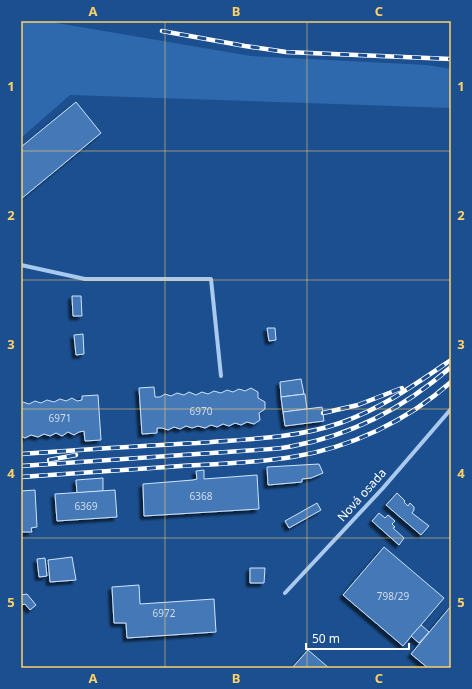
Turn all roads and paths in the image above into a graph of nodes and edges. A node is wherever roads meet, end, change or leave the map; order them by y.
1 (21, 265) edge
2 (221, 376) dead end
3 (451, 409) edge
4 (285, 593) dead end

1 - 2 street
3 - 4 street, Nová osada

